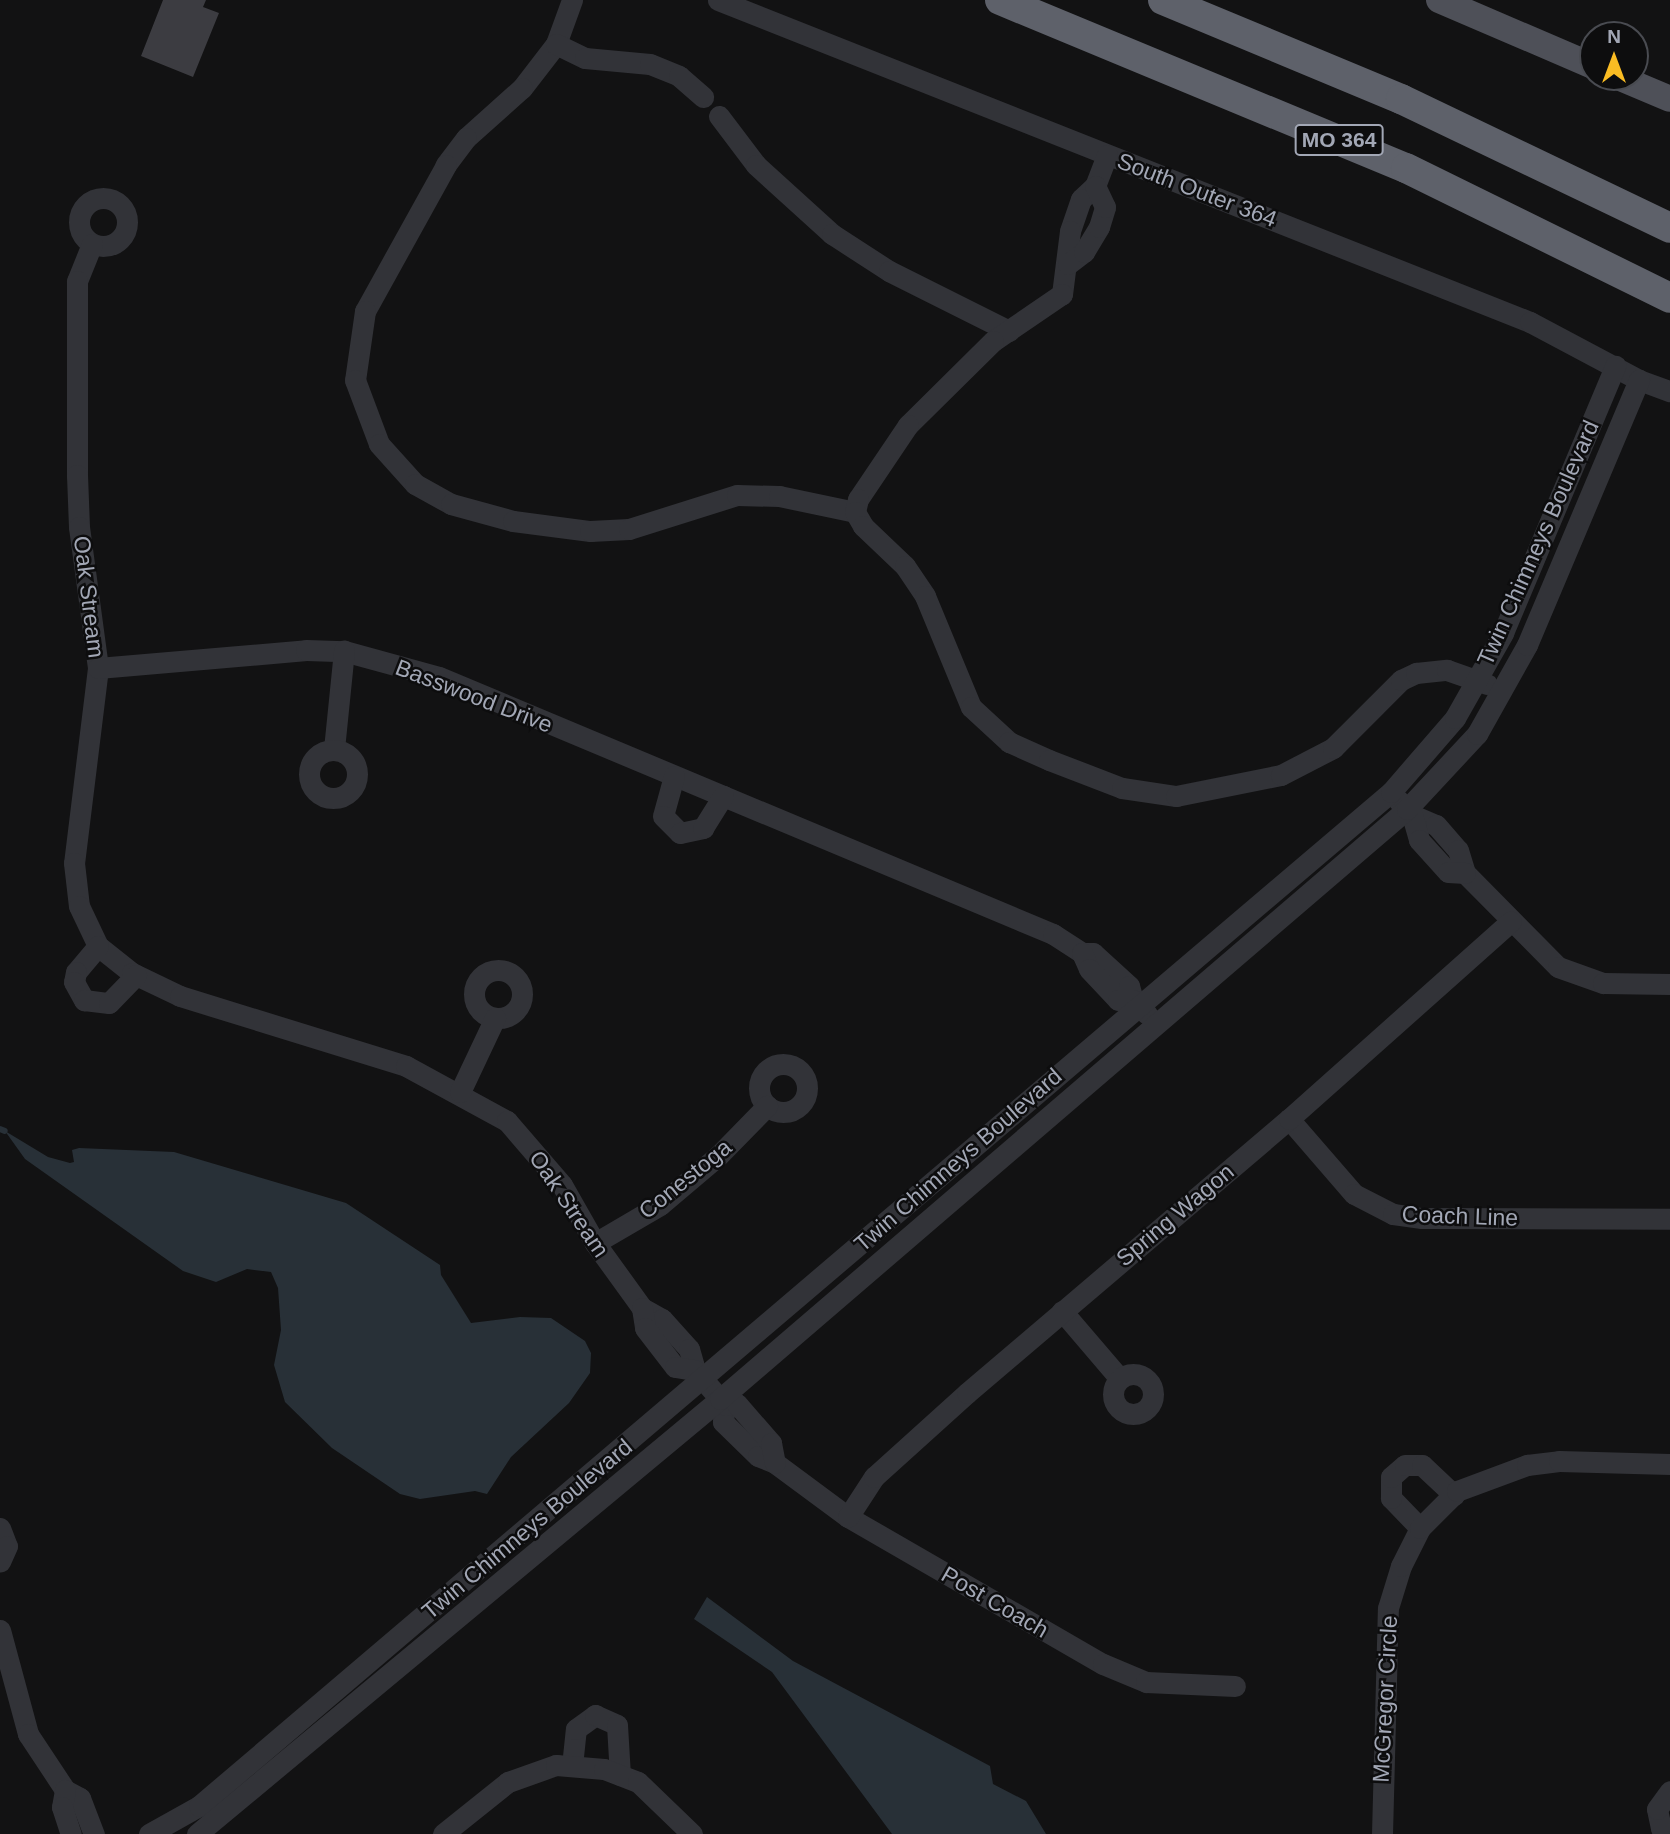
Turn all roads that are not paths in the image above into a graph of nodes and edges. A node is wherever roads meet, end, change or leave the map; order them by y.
1 (572, 0) edge
2 (718, 0) edge
3 (1000, 0) edge
4 (1163, 0) edge
5 (1439, 0) edge
6 (556, 44) junction
7 (1579, 60) edge
8 (1649, 90) edge
9 (703, 97) dead end
10 (1670, 99) edge
11 (719, 116) dead end
12 (1107, 155) junction
13 (1670, 228) edge
14 (92, 244) dead end
15 (1670, 298) edge
16 (1009, 331) junction
17 (1615, 366) junction
18 (1639, 380) junction
19 (1670, 391) edge
20 (855, 512) junction
21 (344, 652) junction
22 (98, 668) junction
23 (1477, 680) junction
24 (1501, 691) junction
25 (334, 749) dead end
26 (674, 776) junction
27 (1391, 792) junction
28 (723, 796) junction
29 (1410, 812) junction
30 (1511, 921) junction
31 (98, 946) junction
32 (136, 975) junction
33 (1670, 984) edge
34 (1136, 1002) junction
35 (495, 1018) dead end
36 (1155, 1024) junction
37 (460, 1092) junction
38 (767, 1106) dead end
39 (1289, 1119) junction
40 (1670, 1219) edge
41 (595, 1243) junction
42 (1062, 1311) junction
43 (699, 1374) junction
44 (1120, 1379) dead end
45 (723, 1402) junction
46 (1670, 1464) edge
47 (1454, 1495) junction
48 (848, 1517) junction
49 (0, 1528) edge
50 (1420, 1528) junction
51 (0, 1562) edge
52 (0, 1630) edge
53 (1235, 1686) dead end
54 (572, 1766) junction
55 (621, 1775) junction
56 (65, 1790) junction
57 (1670, 1791) edge
58 (71, 1834) edge
59 (94, 1834) edge
60 (149, 1834) edge
61 (197, 1834) edge
62 (443, 1834) edge
63 (692, 1834) edge
64 (1382, 1834) edge
65 (1668, 1834) edge

1 - 6 street
2 - 12 street, South Outer 364
3 - 15 highway, MO 364
4 - 13 highway, MO 364
5 - 7 main road
6 - 9 street
6 - 20 street
8 - 10 main road
11 - 16 street
12 - 16 street
12 - 17 street, South Outer 364
14 - 22 street, Oak Stream
16 - 20 street
17 - 18 street, South Outer 364
17 - 23 street, Twin Chimneys Boulevard
18 - 19 street, South Outer 364
18 - 24 street, Twin Chimneys Boulevard
20 - 23 street
21 - 22 street, Basswood Drive
21 - 25 street
21 - 26 street, Basswood Drive
22 - 31 street, Oak Stream
23 - 24 street
23 - 27 street, Twin Chimneys Boulevard
24 - 29 street, Twin Chimneys Boulevard
26 - 28 street, Basswood Drive
26 - 28 street
27 - 29 street
27 - 34 street, Twin Chimneys Boulevard
28 - 34 street, Basswood Drive
29 - 30 street
29 - 36 street, Twin Chimneys Boulevard
30 - 33 street
30 - 39 street, Spring Wagon
31 - 32 street, Oak Stream
31 - 32 street
32 - 37 street, Oak Stream
34 - 36 street, Basswood Drive
34 - 43 street, Twin Chimneys Boulevard
35 - 37 street
36 - 45 street, Twin Chimneys Boulevard
37 - 41 street, Oak Stream
38 - 41 street, Conestoga
39 - 40 street, Coach Line
39 - 42 street, Spring Wagon
41 - 43 street, Oak Stream
42 - 44 street
42 - 48 street, Spring Wagon
43 - 45 street, Oak Stream
43 - 60 street, Twin Chimneys Boulevard
45 - 48 street, Post Coach
45 - 61 street, Twin Chimneys Boulevard
46 - 47 street, McGregor Circle
47 - 50 street, McGregor Circle
47 - 50 street
48 - 53 street, Post Coach
49 - 51 street
50 - 64 street, McGregor Circle
52 - 56 street
54 - 55 street
54 - 55 street
54 - 62 street
55 - 63 street
56 - 58 street
56 - 59 street
57 - 65 street

